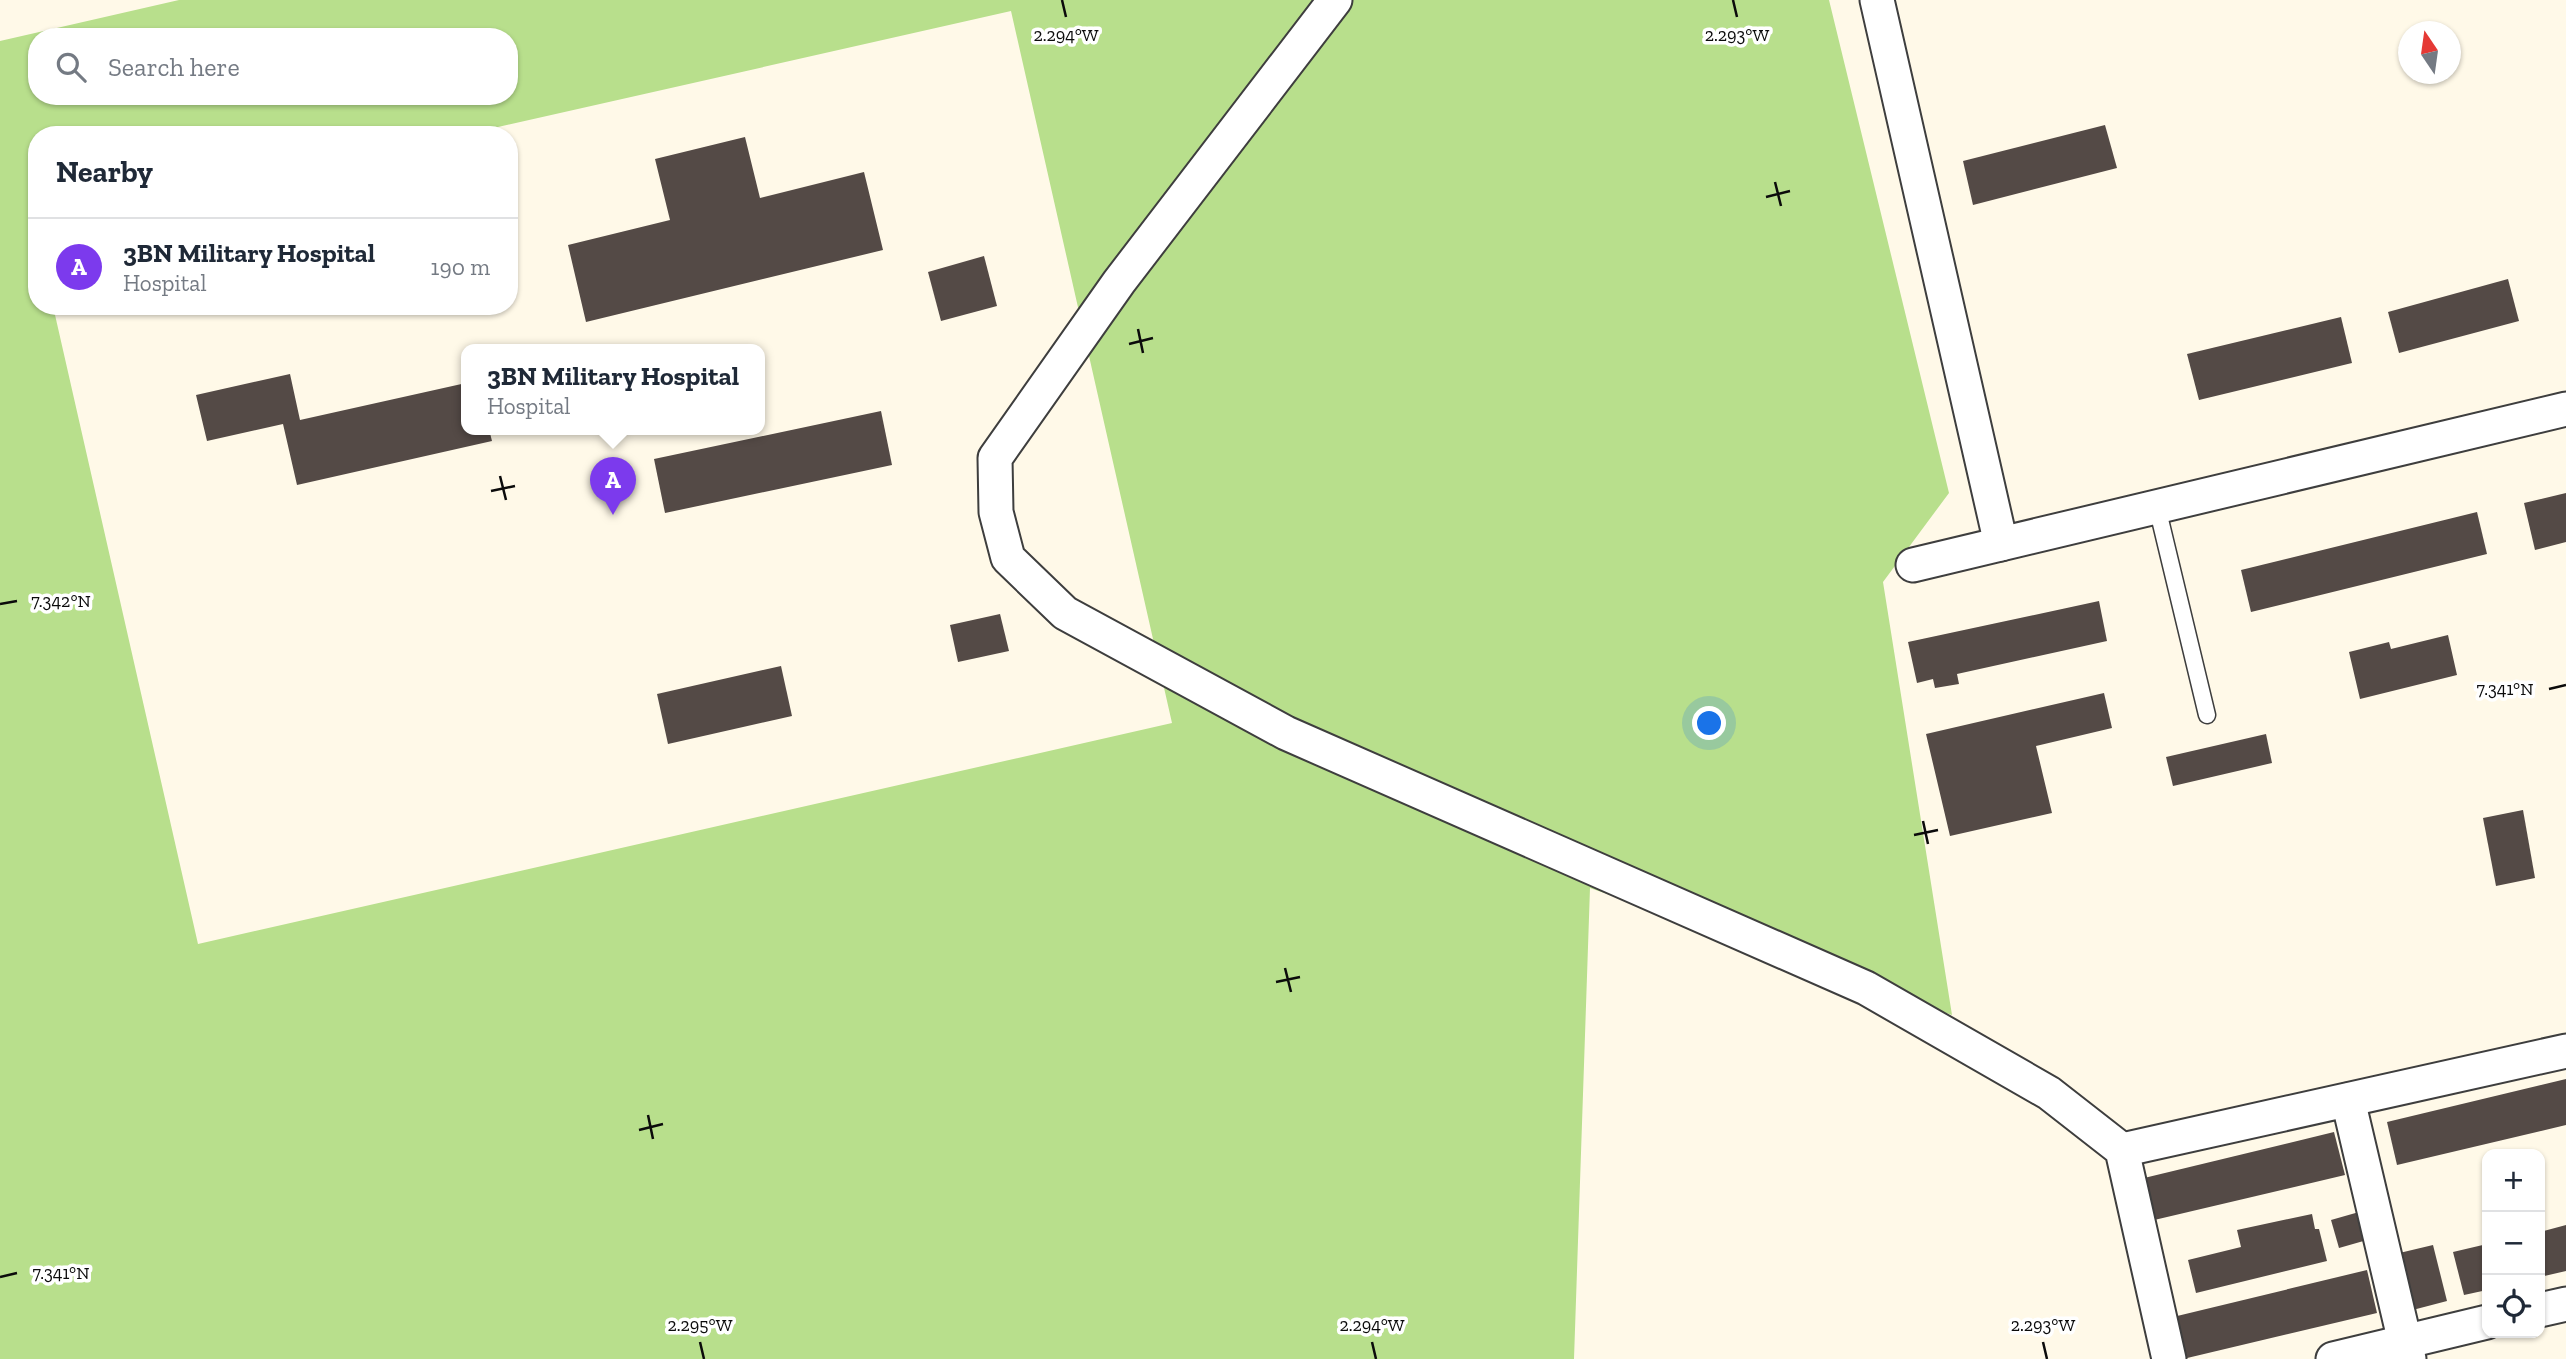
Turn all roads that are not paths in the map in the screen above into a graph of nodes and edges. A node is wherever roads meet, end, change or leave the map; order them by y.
1 (1335, 0) edge
2 (1877, 0) edge
3 (2566, 409) edge
4 (2157, 507) junction
5 (2001, 544) junction
6 (1913, 565) dead end
7 (2207, 715) dead end
8 (2566, 1051) edge
9 (2348, 1100) junction
10 (2122, 1150) junction
11 (2566, 1304) edge
12 (2545, 1309) edge
13 (2482, 1324) edge
14 (2407, 1350) edge
15 (2169, 1359) edge
16 (2333, 1359) edge

1 - 10 street
2 - 5 street
3 - 4 street
4 - 5 street
4 - 7 lane
5 - 6 street
8 - 9 street
9 - 10 street
9 - 14 street
10 - 15 street
11 - 12 street
13 - 14 street
14 - 16 street

